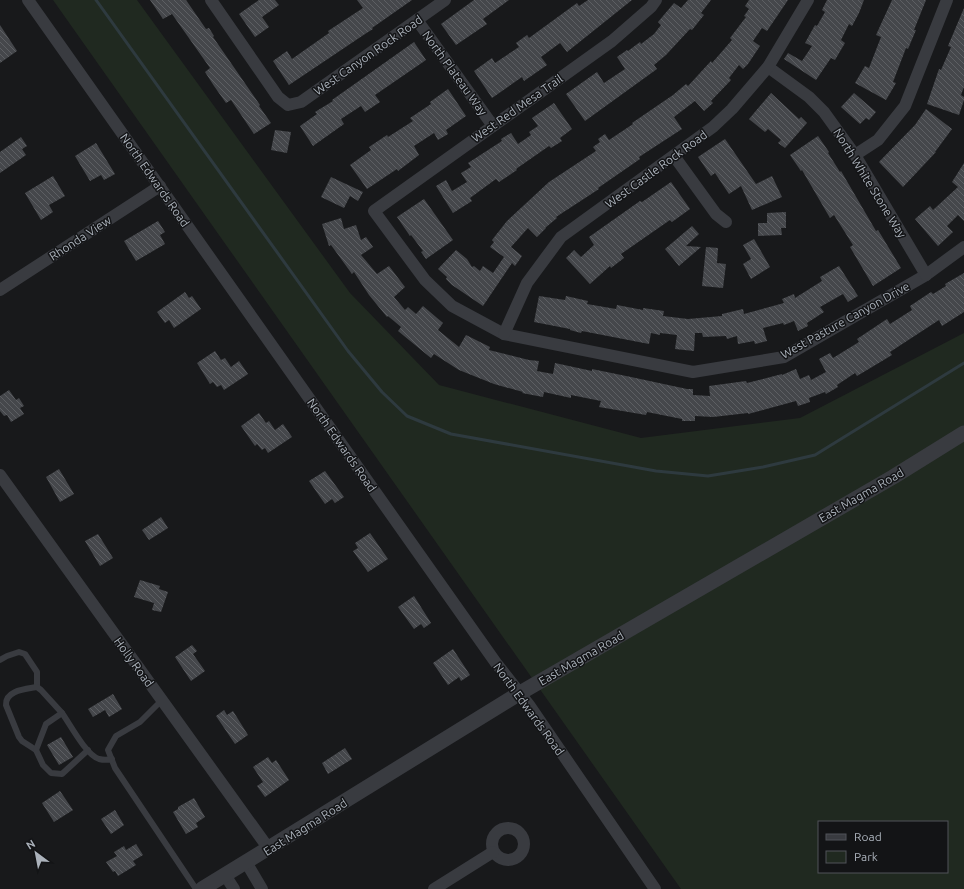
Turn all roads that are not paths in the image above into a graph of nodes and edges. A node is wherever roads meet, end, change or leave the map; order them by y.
1 (28, 0) edge
2 (445, 0) edge
3 (656, 0) edge
4 (808, 0) edge
5 (947, 0) edge
6 (214, 1) edge
7 (417, 20) junction
8 (768, 67) junction
9 (493, 126) junction
10 (855, 155) junction
11 (674, 156) junction
12 (160, 186) junction
13 (374, 211) joint
14 (726, 222) dead end
15 (964, 247) edge
16 (926, 275) junction
17 (0, 290) edge
18 (504, 334) junction
19 (964, 433) edge
20 (0, 475) edge
21 (0, 660) edge
22 (37, 687) junction
23 (520, 694) junction
24 (0, 700) edge
25 (162, 700) junction
26 (6, 705) junction
27 (62, 712) junction
28 (36, 750) junction
29 (88, 750) junction
30 (112, 759) junction
31 (269, 849) junction
32 (493, 852) dead end
33 (246, 862) junction
34 (225, 875) junction
35 (196, 889) edge
36 (202, 889) edge
37 (234, 889) edge
38 (262, 889) edge
39 (434, 889) edge
40 (655, 889) edge

1 - 12 street, North Edwards Road
2 - 7 street, West Canyon Rock Road
3 - 9 street, West Red Mesa Trail
4 - 8 street, West Castle Rock Road
5 - 10 street
6 - 7 street, West Canyon Rock Road
7 - 9 street, North Plateau Way
8 - 10 street, North White Stone Way
8 - 11 street, West Castle Rock Road
9 - 13 street, West Red Mesa Trail
10 - 16 street, North White Stone Way
11 - 14 street
11 - 18 street, West Castle Rock Road
12 - 17 street, Rhonda View
12 - 23 street, North Edwards Road
13 - 18 street, West Pasture Canyon Drive
15 - 16 street, West Pasture Canyon Drive
16 - 18 street, West Pasture Canyon Drive
19 - 23 street, East Magma Road
20 - 25 street, Holly Road
21 - 22 lane
22 - 26 lane
22 - 27 lane
23 - 31 street, East Magma Road
23 - 40 street, North Edwards Road
24 - 26 lane
25 - 30 lane
25 - 31 street, Holly Road
26 - 28 lane
27 - 28 lane
27 - 29 lane
28 - 29 lane
29 - 30 lane
30 - 35 lane
31 - 33 street, East Magma Road
32 - 39 street
33 - 34 street, East Magma Road
33 - 38 street
34 - 36 street, East Magma Road
34 - 37 street

